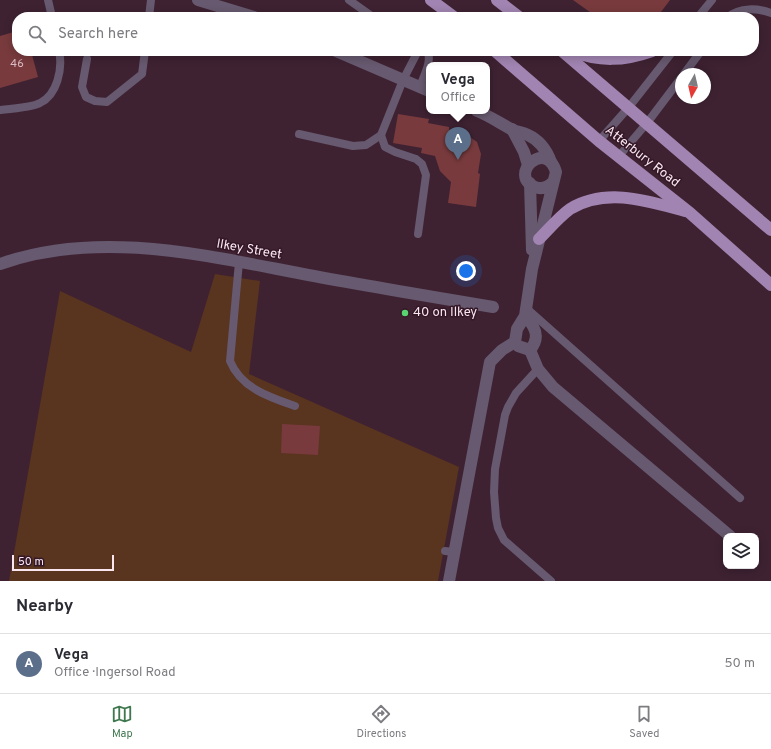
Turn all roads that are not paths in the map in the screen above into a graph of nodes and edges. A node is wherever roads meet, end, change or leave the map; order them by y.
1 (48, 0) edge
2 (151, 0) edge
3 (198, 0) edge
4 (349, 0) edge
5 (431, 0) edge
6 (497, 0) edge
7 (712, 0) edge
8 (51, 12) edge
9 (150, 12) edge
10 (238, 12) edge
11 (366, 12) edge
12 (447, 12) edge
13 (513, 12) edge
14 (702, 12) edge
15 (737, 12) edge
16 (771, 13) edge
17 (60, 56) edge
18 (144, 56) edge
19 (348, 56) edge
20 (415, 56) edge
21 (501, 56) edge
22 (568, 56) edge
23 (588, 56) edge
24 (639, 56) edge
25 (669, 56) edge
26 (697, 56) edge
27 (86, 59) dead end
28 (688, 68) edge
29 (403, 80) junction
30 (675, 86) edge
31 (425, 89) edge
32 (629, 108) junction
33 (0, 110) edge
34 (483, 114) edge
35 (646, 123) junction
36 (512, 129) junction
37 (298, 134) dead end
38 (381, 135) junction
39 (599, 141) junction
40 (619, 156) junction
41 (551, 162) junction
42 (528, 165) junction
43 (553, 182) junction
44 (530, 183) junction
45 (690, 213) junction
46 (771, 230) edge
47 (418, 234) dead end
48 (539, 239) junction
49 (239, 262) junction
50 (0, 264) edge
51 (532, 269) junction
52 (771, 286) edge
53 (493, 307) dead end
54 (525, 312) junction
55 (514, 342) junction
56 (530, 350) junction
57 (538, 369) junction
58 (294, 406) dead end
59 (740, 498) dead end
60 (726, 533) edge
61 (449, 581) edge
62 (551, 581) edge

1 - 8 lane
2 - 9 lane
3 - 10 street
4 - 11 lane
5 - 12 main road
6 - 13 main road
7 - 14 lane
15 - 16 lane
17 - 33 lane
18 - 27 lane
19 - 29 street
20 - 29 lane
21 - 39 main road, Atterbury Road
22 - 32 main road, Atterbury Road
23 - 24 main road
25 - 32 lane
26 - 28 lane
29 - 31 street
29 - 38 lane
30 - 35 lane
32 - 35 main road, Atterbury Road
32 - 39 lane
34 - 36 street
35 - 40 lane
35 - 46 main road, Atterbury Road
36 - 41 street
36 - 42 street
37 - 38 lane
38 - 47 lane
39 - 40 main road, Atterbury Road
40 - 45 main road, Atterbury Road
41 - 42 street
41 - 43 street
42 - 44 street
43 - 44 street
43 - 48 street
44 - 51 street
45 - 48 main road
45 - 52 main road, Atterbury Road
48 - 51 street
49 - 50 street, Ilkey Street
49 - 53 street, Ilkey Street
49 - 58 lane
51 - 54 street
54 - 55 street
54 - 56 street
54 - 59 lane
55 - 56 street
55 - 61 street
56 - 57 street
57 - 60 street
57 - 62 lane

